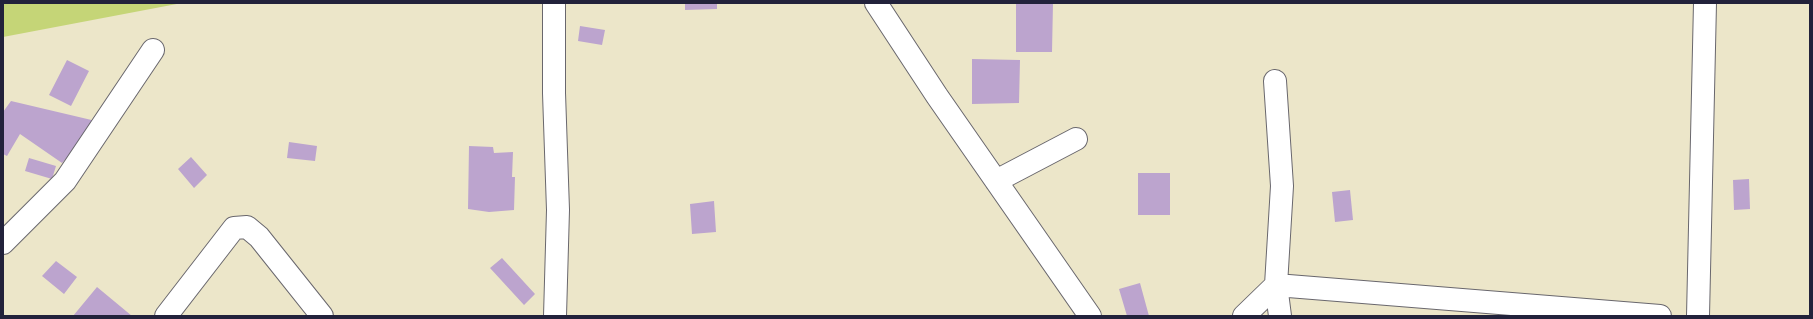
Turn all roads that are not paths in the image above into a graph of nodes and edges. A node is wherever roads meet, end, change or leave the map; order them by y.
1 (554, 3) edge
2 (876, 3) edge
3 (1705, 3) edge
4 (153, 50) dead end
5 (1275, 81) dead end
6 (1076, 139) dead end
7 (996, 181) junction
8 (3, 243) edge
9 (1276, 285) junction
10 (166, 316) edge
11 (322, 316) edge
12 (555, 316) edge
13 (1090, 316) edge
14 (1244, 316) edge
15 (1280, 316) edge
16 (1660, 316) edge
17 (1698, 316) edge

1 - 12 street
2 - 7 street
3 - 17 street
4 - 8 street
5 - 9 street
6 - 7 street
7 - 13 street
9 - 14 street
9 - 15 street
9 - 16 street
10 - 11 street

